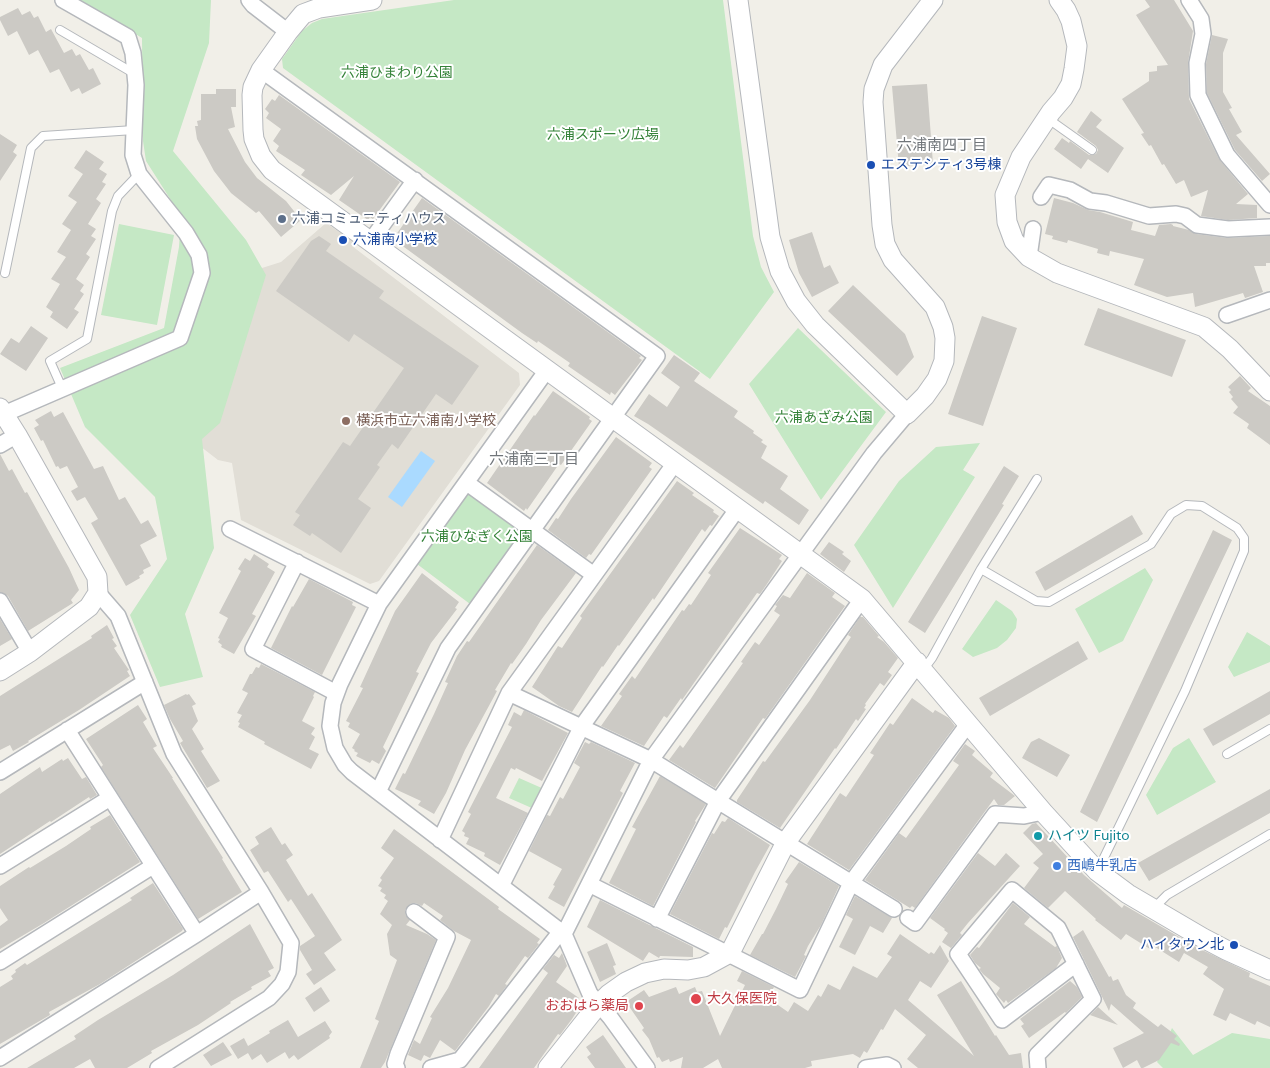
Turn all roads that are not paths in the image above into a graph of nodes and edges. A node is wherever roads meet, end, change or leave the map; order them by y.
1 (63, 0) edge
2 (250, 0) edge
3 (372, 0) edge
4 (738, 0) edge
5 (933, 0) edge
6 (1059, 0) edge
7 (1189, 0) edge
8 (60, 30) dead end
9 (288, 32) junction
10 (261, 70) junction
11 (135, 74) junction
12 (1047, 118) junction
13 (134, 130) junction
14 (1092, 150) dead end
15 (139, 174) junction
16 (415, 180) junction
17 (1041, 197) dead end
18 (1270, 205) edge
19 (1270, 227) edge
20 (1033, 229) dead end
21 (370, 242) junction
22 (1029, 258) junction
23 (5, 273) dead end
24 (1270, 300) edge
25 (1227, 315) dead end
26 (547, 370) junction
27 (62, 388) junction
28 (1270, 391) edge
29 (2, 411) edge
30 (907, 414) junction
31 (613, 417) junction
32 (17, 435) junction
33 (0, 445) edge
34 (675, 463) junction
35 (1037, 479) dead end
36 (467, 483) junction
37 (738, 508) junction
38 (230, 529) dead end
39 (532, 529) junction
40 (801, 554) junction
41 (297, 562) junction
42 (981, 569) junction
43 (594, 575) junction
44 (98, 593) junction
45 (862, 599) junction
46 (0, 600) edge
47 (378, 604) junction
48 (30, 652) junction
49 (920, 666) junction
50 (0, 671) edge
51 (145, 682) junction
52 (336, 693) junction
53 (509, 693) junction
54 (968, 724) junction
55 (582, 726) junction
56 (1270, 729) edge
57 (67, 730) junction
58 (1227, 754) dead end
59 (651, 760) junction
60 (0, 772) edge
61 (378, 792) junction
62 (110, 798) junction
63 (718, 801) junction
64 (1043, 812) junction
65 (1270, 834) edge
66 (440, 840) junction
67 (786, 842) junction
68 (0, 866) edge
69 (153, 866) junction
70 (1097, 872) junction
71 (851, 883) junction
72 (590, 884) junction
73 (500, 886) junction
74 (261, 892) junction
75 (1153, 909) junction
76 (894, 910) dead end
77 (414, 912) dead end
78 (908, 918) dead end
79 (657, 919) junction
80 (562, 932) junction
81 (197, 934) junction
82 (728, 954) junction
83 (0, 962) edge
84 (1076, 964) junction
85 (1270, 970) edge
86 (598, 1005) junction
87 (0, 1058) edge
88 (158, 1068) edge
89 (397, 1068) edge
90 (431, 1068) edge
91 (548, 1068) edge
92 (647, 1068) edge
93 (866, 1068) edge
94 (893, 1068) edge
95 (1038, 1068) edge

1 - 11 street
2 - 9 street
3 - 9 street
4 - 30 street
5 - 30 street
6 - 12 street
7 - 18 street
8 - 11 lane
9 - 10 street
10 - 16 street
10 - 21 street
11 - 13 street
12 - 14 lane
12 - 22 street
13 - 15 street
13 - 23 lane
15 - 27 lane
15 - 27 street
16 - 21 street
16 - 31 street
17 - 19 street
20 - 22 street
21 - 26 street
22 - 28 street
24 - 25 street
26 - 31 street
26 - 36 street
27 - 29 street
29 - 32 street
30 - 40 street
31 - 34 street
31 - 39 street
32 - 33 street
32 - 44 street
34 - 37 street
34 - 43 street
35 - 42 lane
36 - 39 street
36 - 47 street
37 - 40 street
37 - 55 street
38 - 41 street
39 - 43 street
39 - 61 street
40 - 45 street
40 - 59 street
41 - 47 street
41 - 52 street
42 - 49 lane
42 - 70 lane
43 - 53 street
44 - 48 street
44 - 51 street
45 - 49 street
45 - 63 street
46 - 48 street
47 - 52 street
48 - 50 street
49 - 54 street
49 - 67 street
51 - 57 street
51 - 74 street
52 - 61 street
53 - 55 street
53 - 66 street
54 - 64 street
54 - 71 street
55 - 59 street
55 - 73 street
56 - 58 lane
57 - 60 street
57 - 62 street
59 - 63 street
59 - 72 street
61 - 66 street
62 - 68 street
62 - 69 street
63 - 67 street
63 - 79 street
64 - 70 street
64 - 78 street
65 - 75 lane
66 - 73 street
67 - 71 street
67 - 82 street
69 - 81 street
69 - 83 street
70 - 75 street
71 - 76 street
71 - 82 street
72 - 79 street
72 - 80 street
73 - 80 street
74 - 81 street
74 - 88 street
75 - 85 street
77 - 89 street
79 - 82 street
80 - 86 street
80 - 90 street
81 - 87 street
82 - 86 street
84 - 84 street
84 - 95 street
86 - 91 street
86 - 92 street
93 - 94 street

